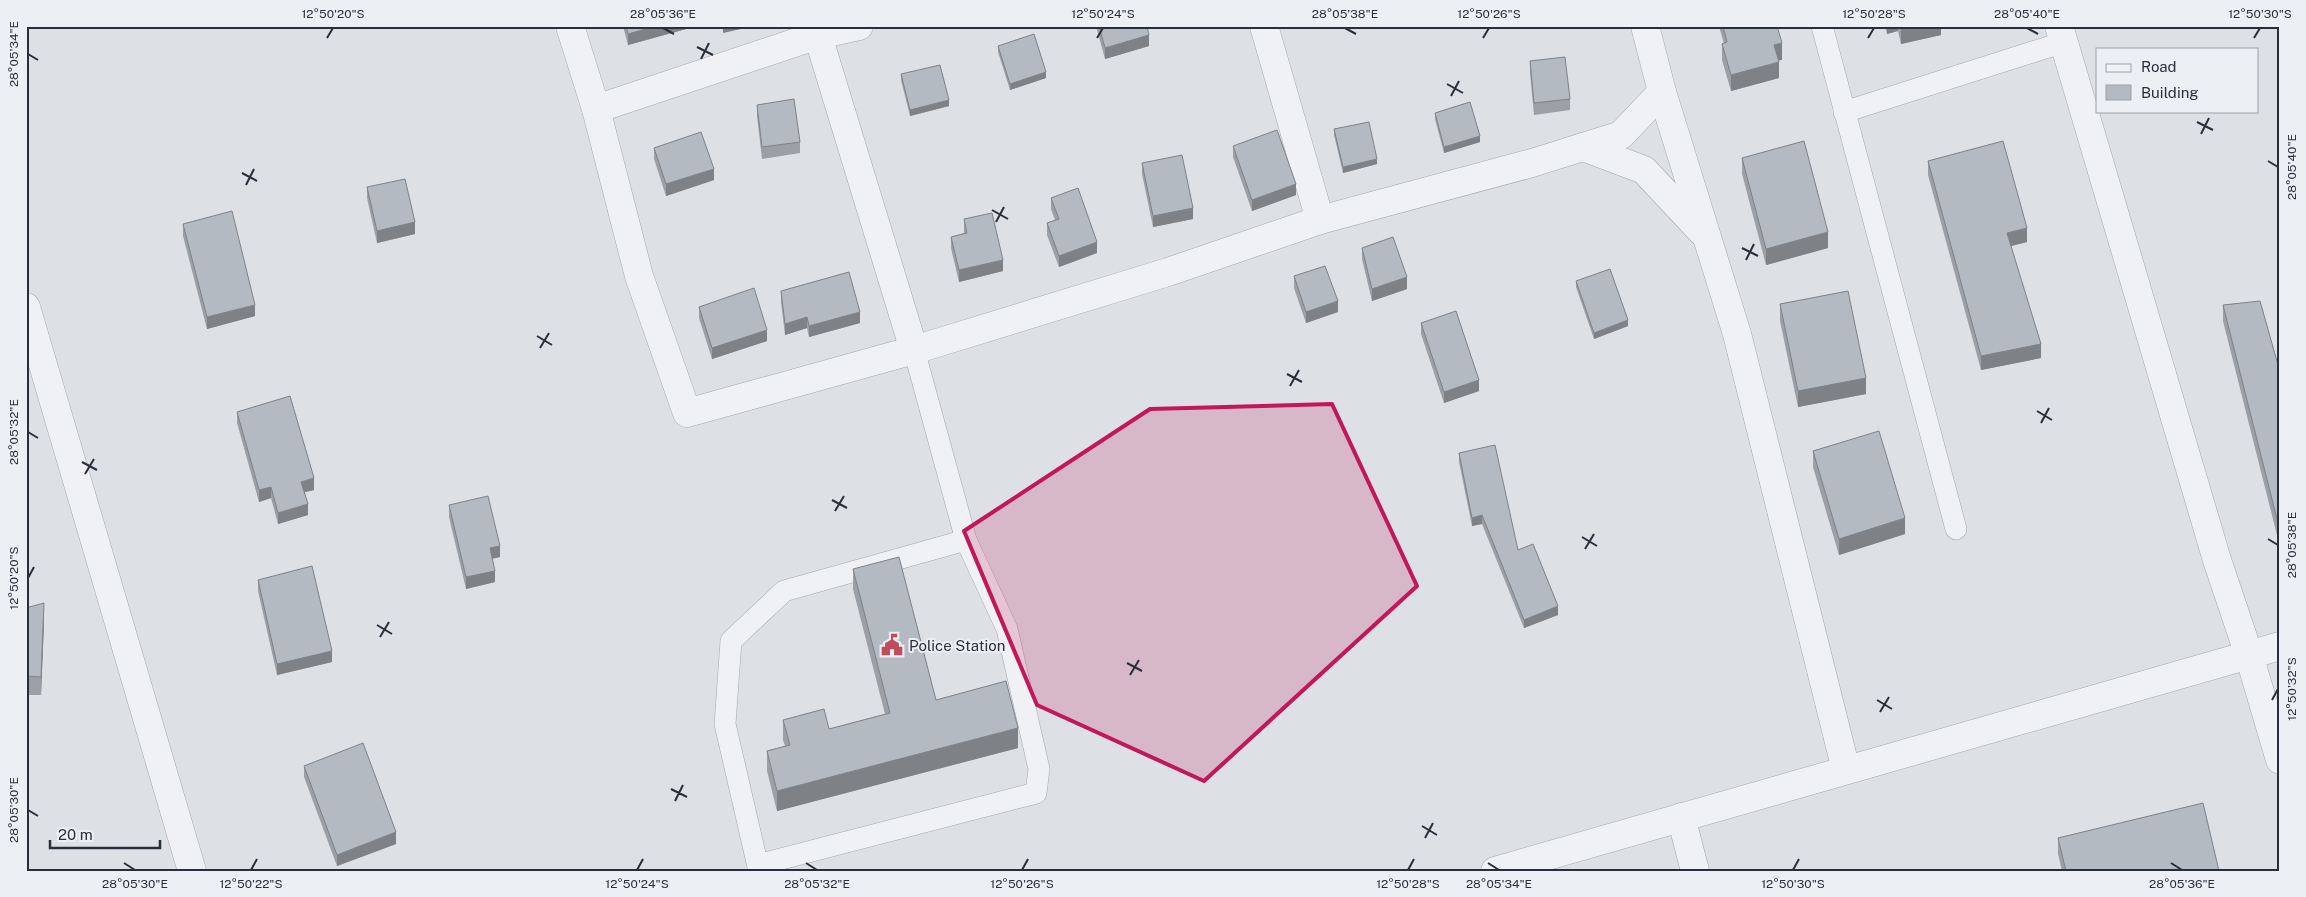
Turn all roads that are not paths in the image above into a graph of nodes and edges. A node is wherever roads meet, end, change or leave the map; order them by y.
1 (570, 26) edge
2 (858, 26) edge
3 (1264, 26) edge
4 (1645, 26) edge
5 (1822, 26) edge
6 (816, 31) edge
7 (2062, 34) edge
8 (1662, 92) junction
9 (596, 109) junction
10 (1844, 112) junction
11 (1583, 147) junction
12 (1320, 220) junction
13 (1706, 237) junction
14 (26, 307) edge
15 (914, 350) junction
16 (1956, 529) dead end
17 (966, 540) junction
18 (2280, 646) edge
19 (2250, 655) junction
20 (2280, 760) edge
21 (1846, 770) junction
22 (1681, 817) junction
23 (758, 868) edge
24 (192, 871) edge
25 (1495, 871) edge
26 (1695, 871) edge

1 - 9 street
2 - 6 street
3 - 12 street
4 - 8 street
5 - 10 lane
6 - 9 street
6 - 15 street
7 - 10 lane
7 - 19 street
8 - 11 street
8 - 13 street
9 - 15 street
10 - 16 lane
11 - 12 street
11 - 13 street
12 - 15 street
13 - 21 street
14 - 24 street
15 - 17 lane
17 - 23 lane
17 - 23 lane
18 - 19 street
19 - 20 street
19 - 21 street
21 - 22 street
22 - 25 street
22 - 26 street

